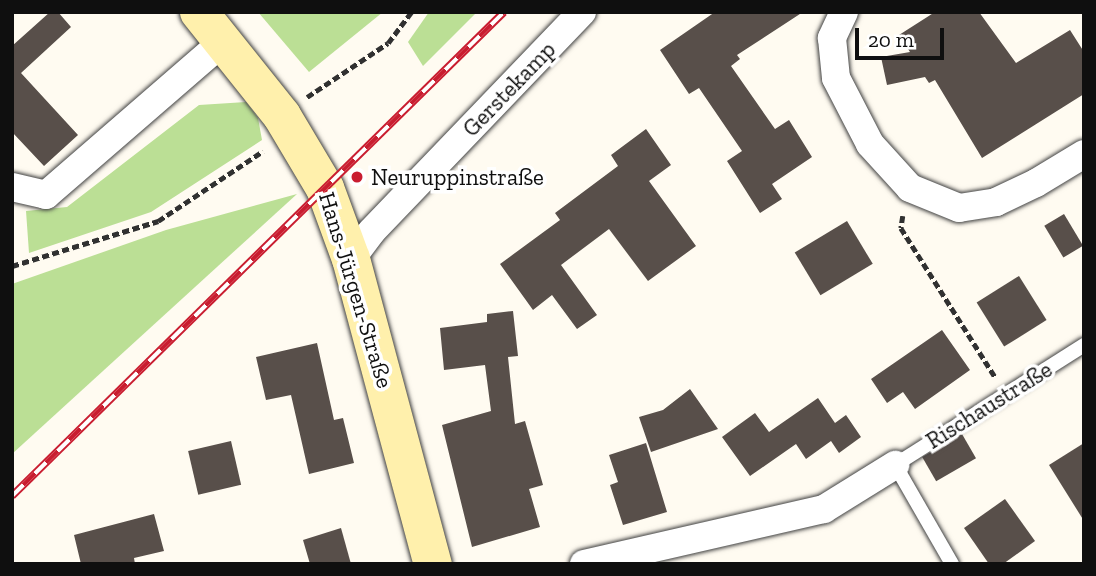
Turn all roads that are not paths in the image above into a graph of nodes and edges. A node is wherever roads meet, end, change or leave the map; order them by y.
1 (199, 12) edge
2 (582, 12) edge
3 (844, 12) edge
4 (224, 41) junction
5 (1084, 155) edge
6 (12, 187) edge
7 (351, 259) junction
8 (1084, 345) edge
9 (895, 465) junction
10 (433, 564) edge
11 (584, 564) edge
12 (952, 564) edge

1 - 4 main road, Hans-Jürgen-Straße
2 - 7 street, Gerstekamp
3 - 5 street
4 - 6 street
4 - 7 main road, Hans-Jürgen-Straße
7 - 10 main road, Hans-Jürgen-Straße
8 - 9 lane, Rischaustraße
9 - 11 street, Rischaustraße
9 - 12 lane

